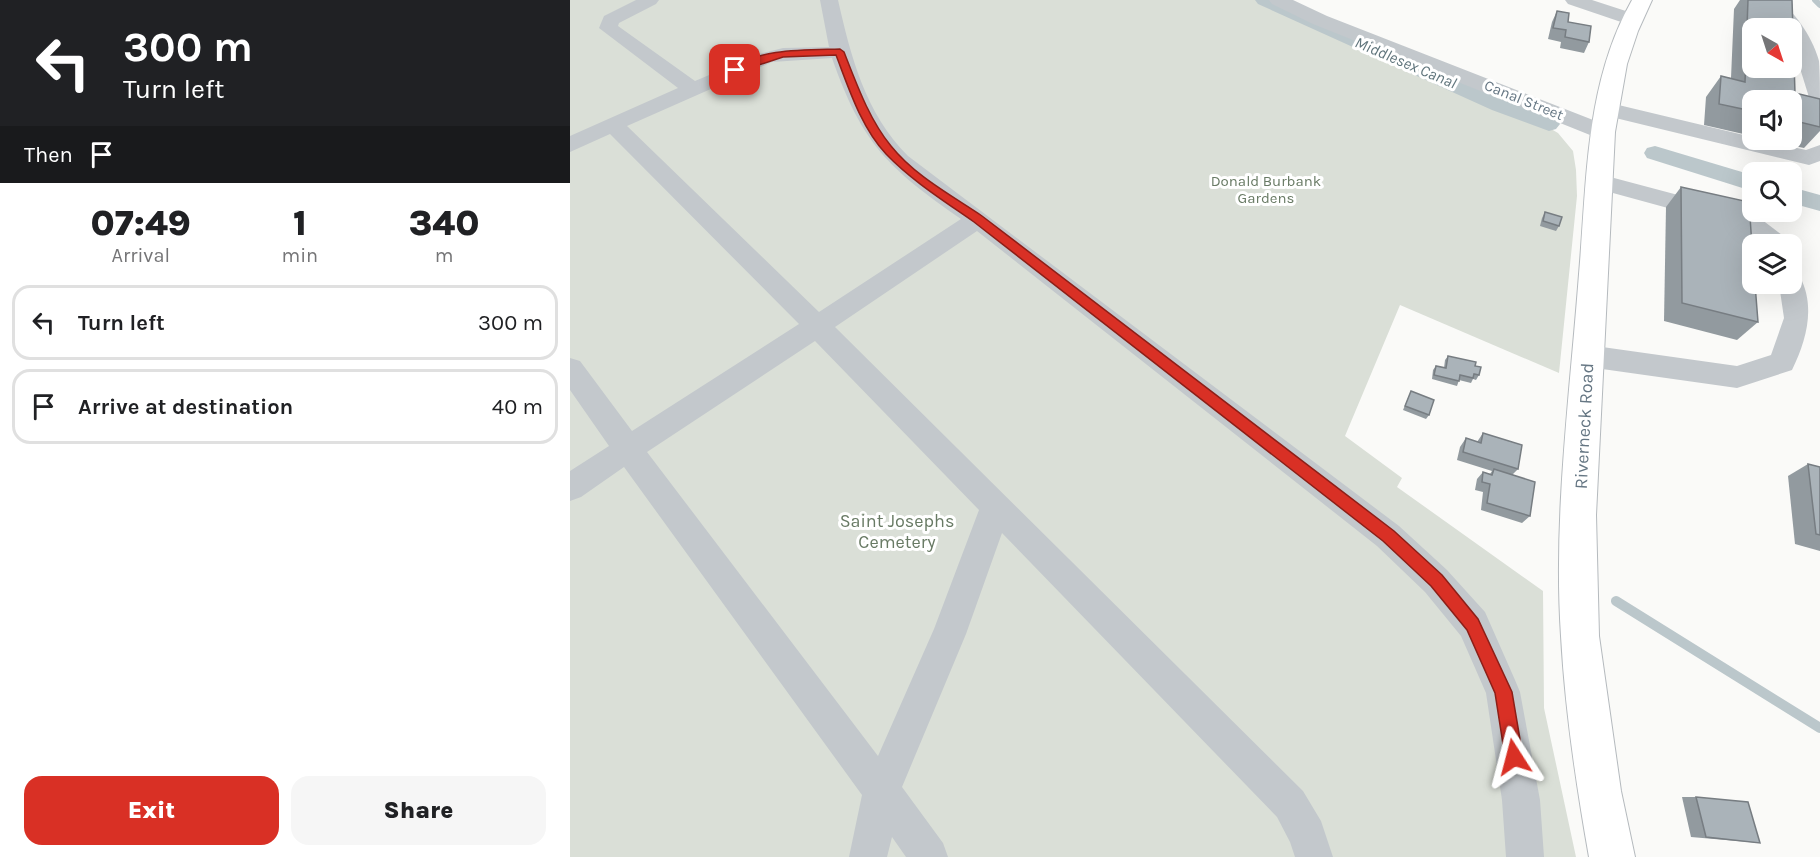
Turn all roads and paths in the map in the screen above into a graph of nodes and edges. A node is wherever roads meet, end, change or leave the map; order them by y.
1 (650, 0) edge
2 (829, 0) edge
3 (1278, 0) edge
4 (1574, 0) edge
5 (1759, 0) edge
6 (1636, 9) edge
7 (840, 52) junction
8 (692, 89) junction
9 (1820, 101) edge
10 (1604, 121) junction
11 (613, 124) junction
12 (570, 145) edge
13 (1820, 152) edge
14 (1599, 182) junction
15 (978, 219) junction
16 (1765, 234) edge
17 (1793, 294) edge
18 (817, 326) junction
19 (1588, 356) junction
20 (570, 369) edge
21 (628, 449) junction
22 (570, 487) edge
23 (996, 506) junction
24 (882, 791) junction
25 (868, 857) edge
26 (929, 857) edge
27 (1314, 857) edge
28 (1525, 857) edge
29 (1612, 857) edge

1 - 8 street
2 - 7 street
3 - 10 street, Canal Street
4 - 6 street
5 - 9 street
6 - 10 main road, Riverneck Road
7 - 8 street
7 - 15 street
8 - 11 street
10 - 13 street, Canal Street
10 - 14 main road, Riverneck Road
11 - 12 street
11 - 18 street
14 - 16 street
14 - 19 main road, Riverneck Road
15 - 18 street
15 - 28 street
17 - 19 street
18 - 21 street
18 - 23 street
19 - 29 main road, Riverneck Road
20 - 21 street
21 - 22 street
21 - 24 street
23 - 24 street
23 - 27 street
24 - 25 street
24 - 26 street

